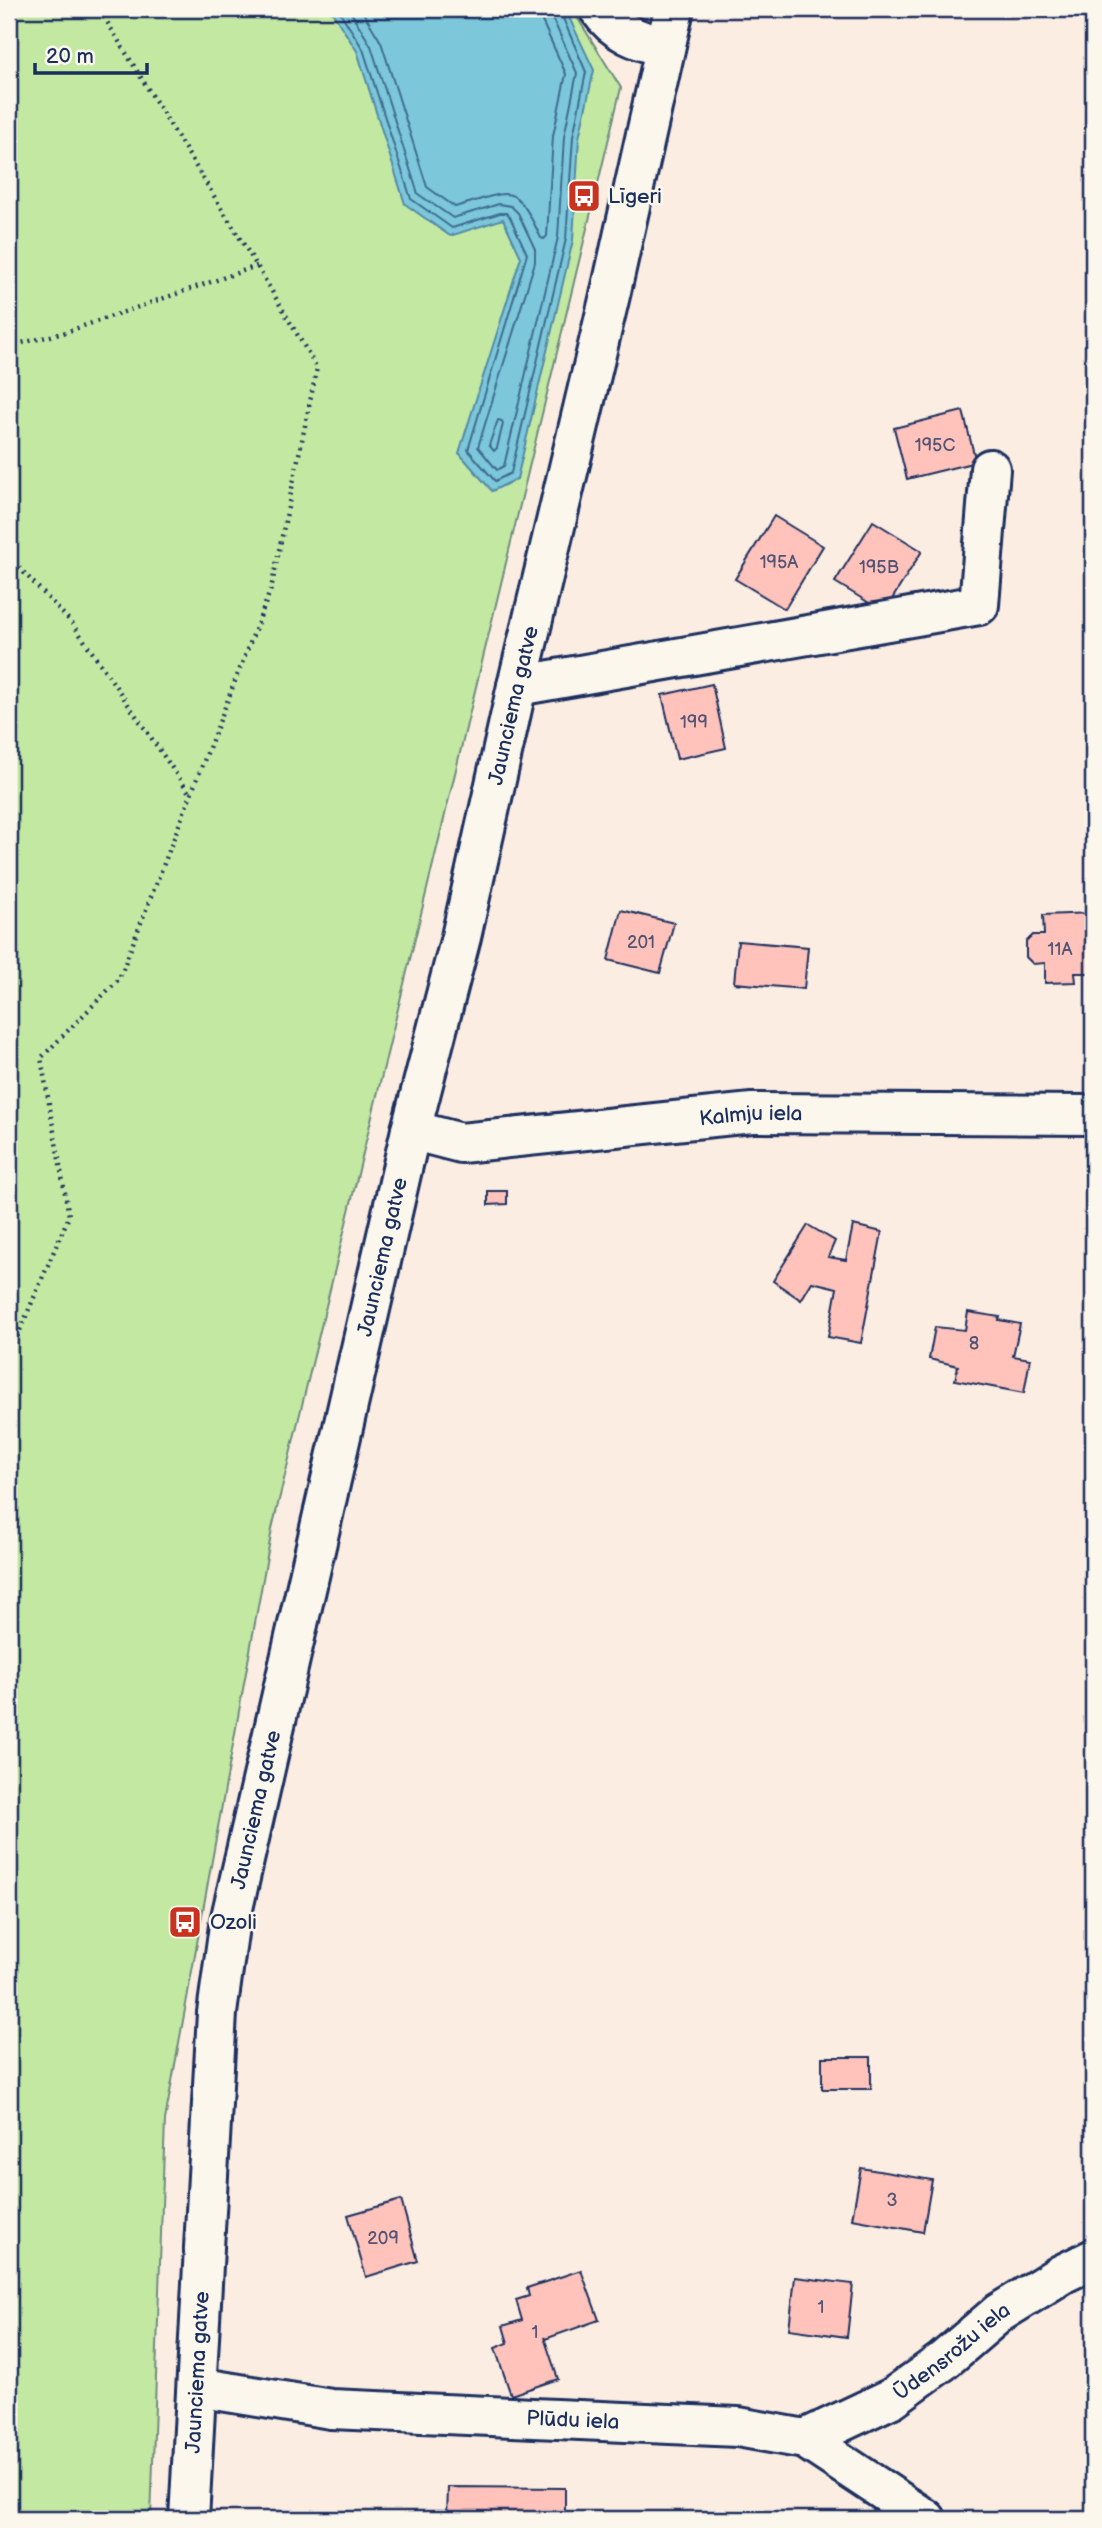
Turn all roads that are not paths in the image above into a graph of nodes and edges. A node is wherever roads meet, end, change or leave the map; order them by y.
1 (599, 9) edge
2 (674, 9) edge
3 (665, 48) junction
4 (990, 469) dead end
5 (517, 686) junction
6 (1093, 1115) edge
7 (411, 1130) junction
8 (1093, 2259) edge
9 (197, 2388) junction
10 (805, 2438) junction
11 (189, 2519) edge
12 (926, 2519) edge

1 - 3 main road
2 - 3 main road, Jaunciema gatve
3 - 5 main road, Jaunciema gatve
4 - 5 main road
5 - 7 main road, Jaunciema gatve
6 - 7 main road, Kalmju iela
7 - 9 main road, Jaunciema gatve
8 - 10 main road, Ūdensrožu iela
9 - 10 main road, Plūdu iela
9 - 11 main road, Jaunciema gatve
10 - 12 main road, Plūdu iela

